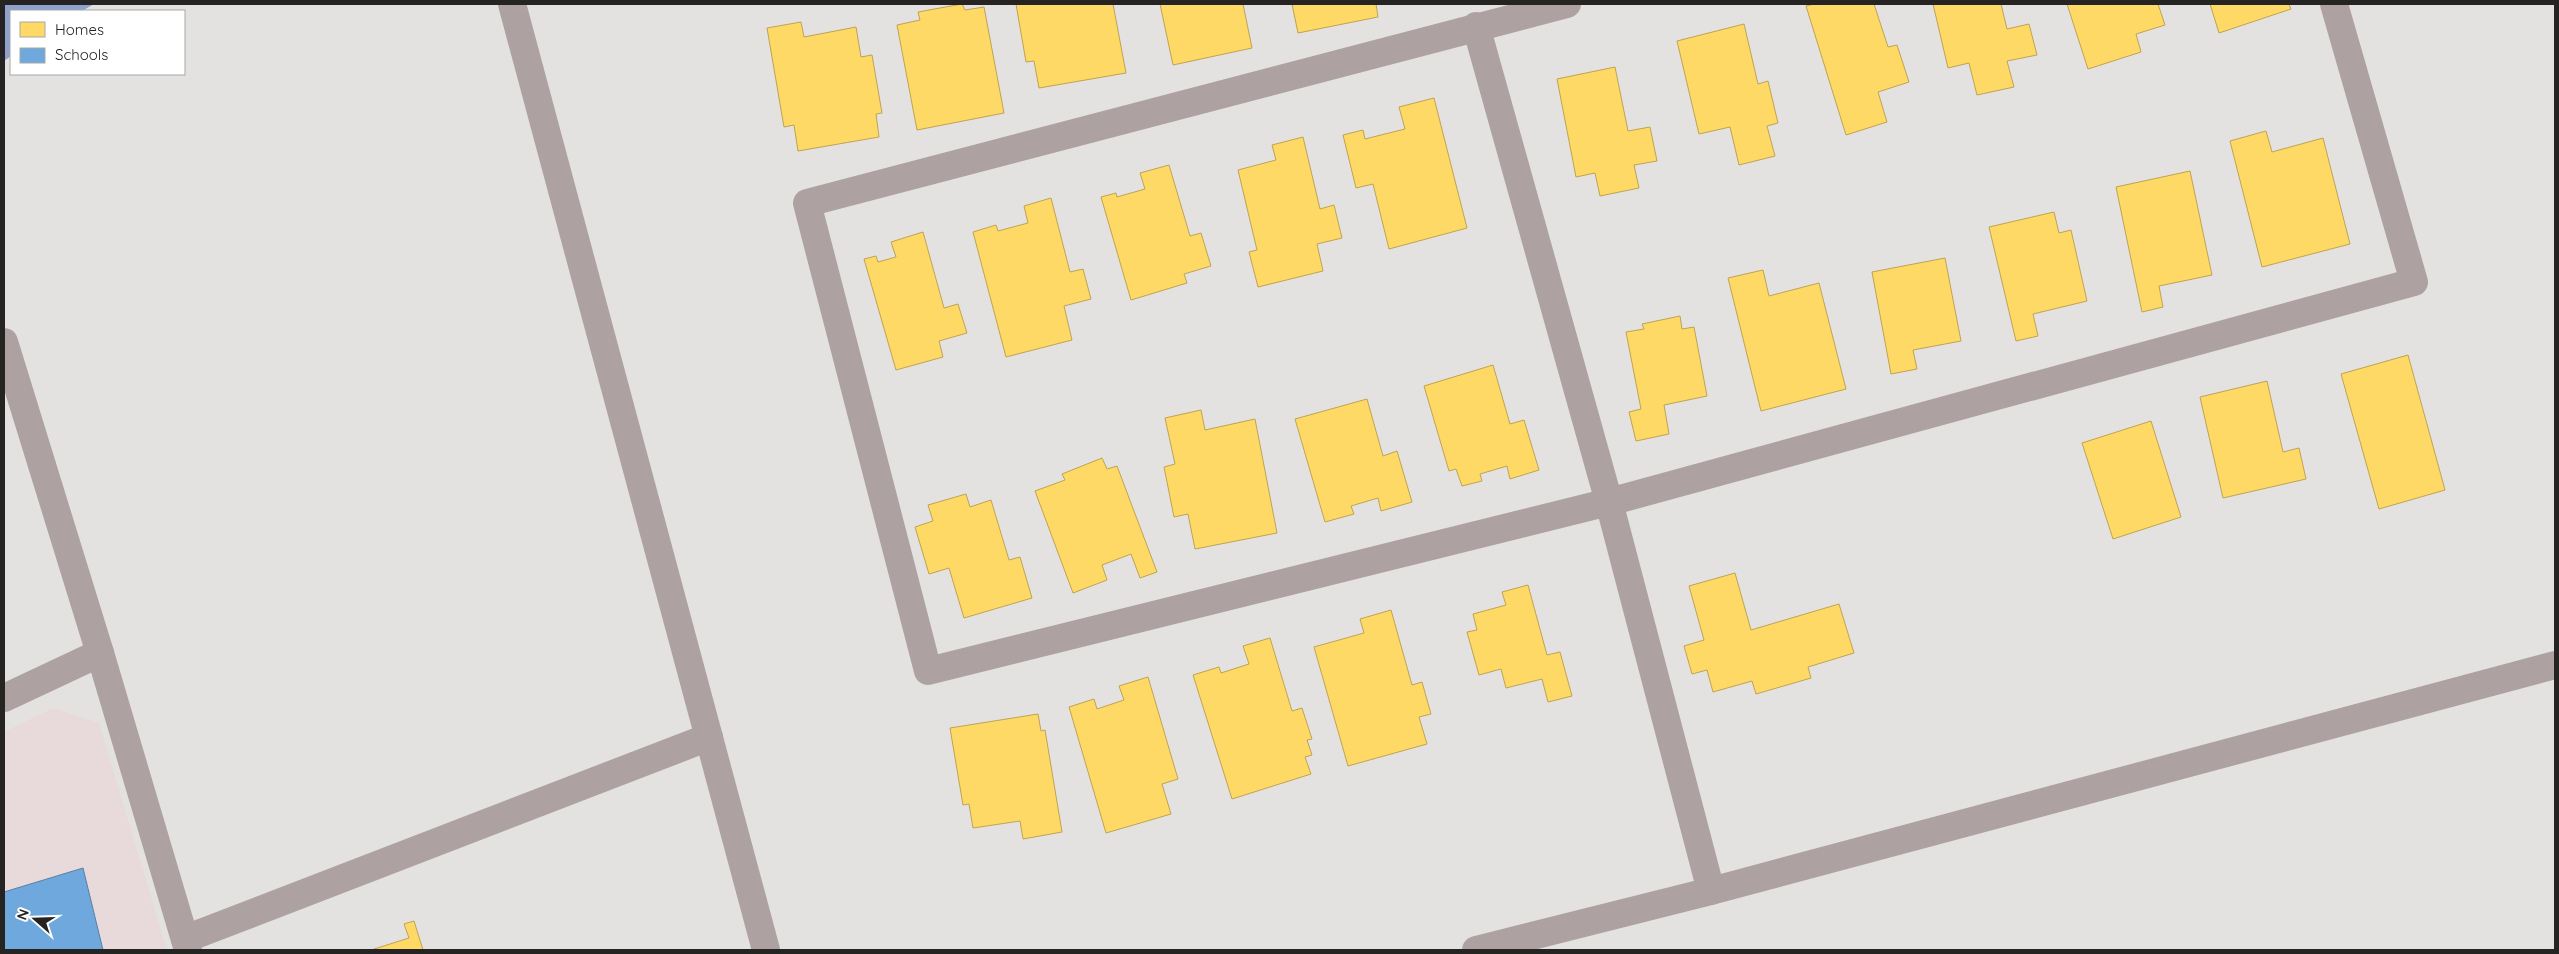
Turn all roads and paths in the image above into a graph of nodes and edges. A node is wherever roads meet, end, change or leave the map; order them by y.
1 (512, 4) edge
2 (1567, 4) edge
3 (2334, 4) edge
4 (1476, 26) junction
5 (4, 342) edge
6 (1609, 502) junction
7 (100, 653) junction
8 (2555, 665) edge
9 (4, 698) edge
10 (709, 737) junction
11 (1712, 891) junction
12 (186, 945) edge
13 (766, 950) edge
14 (1476, 950) edge

1 - 10 street
2 - 4 street
3 - 6 street
4 - 6 street
4 - 6 street
5 - 7 street
6 - 11 street
7 - 9 street
7 - 12 street
8 - 11 street
10 - 12 street
10 - 13 street
11 - 14 street

